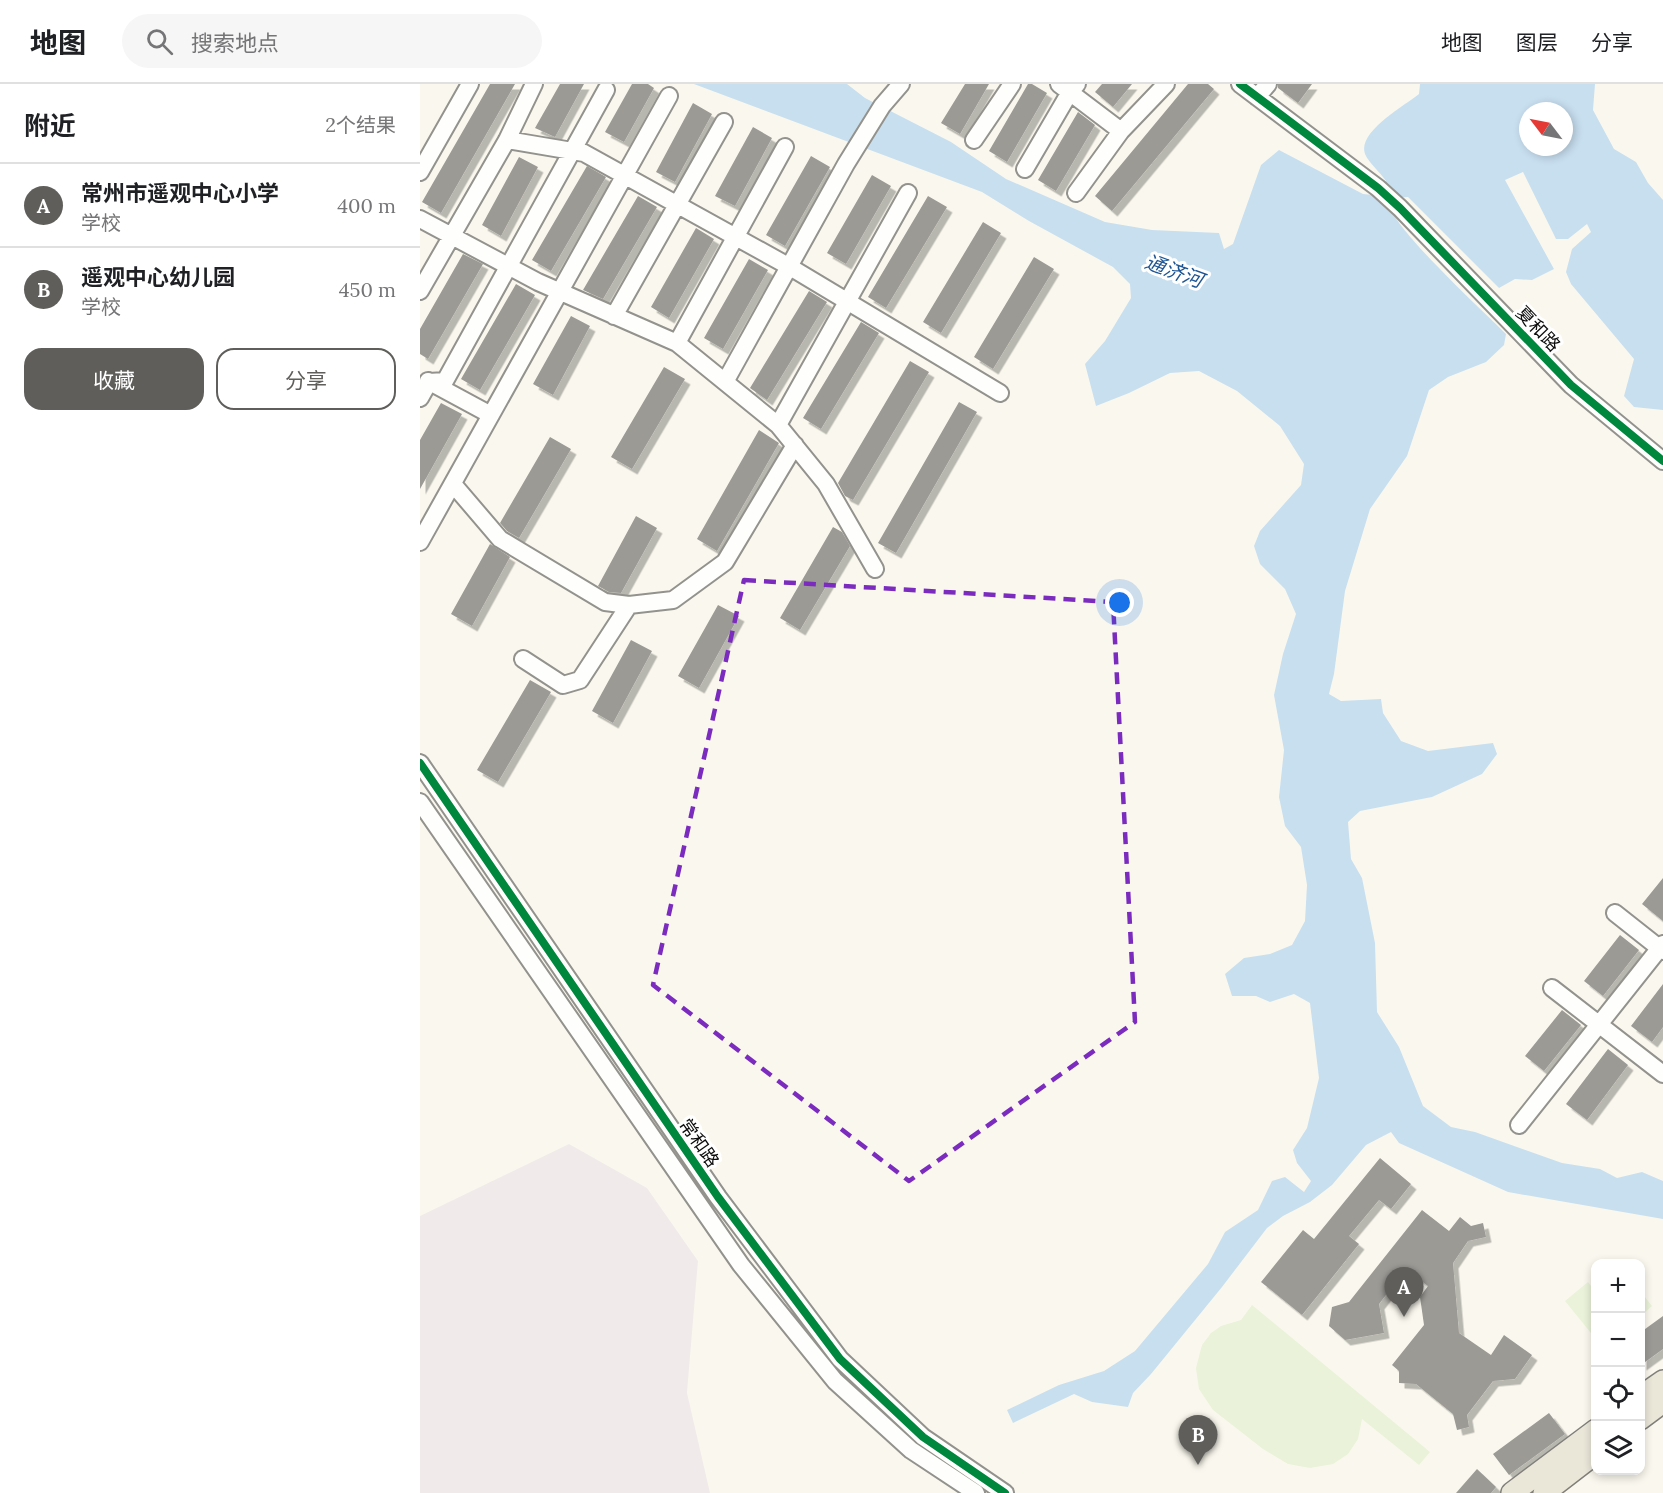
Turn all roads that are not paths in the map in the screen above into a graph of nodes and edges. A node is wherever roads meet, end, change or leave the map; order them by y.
1 (470, 84) edge
2 (534, 84) edge
3 (902, 84) edge
4 (1012, 84) edge
5 (1166, 84) edge
6 (1240, 84) edge
7 (1069, 87) edge
8 (606, 90) dead end
9 (1262, 91) edge
10 (669, 96) dead end
11 (724, 122) dead end
12 (1121, 131) junction
13 (507, 140) junction
14 (974, 140) dead end
15 (785, 147) dead end
16 (572, 151) junction
17 (1025, 169) dead end
18 (420, 172) edge
19 (624, 175) junction
20 (908, 193) dead end
21 (1076, 193) dead end
22 (677, 204) junction
23 (420, 219) edge
24 (452, 236) junction
25 (735, 237) junction
26 (508, 266) junction
27 (790, 267) junction
28 (420, 291) edge
29 (559, 292) junction
30 (848, 302) junction
31 (614, 316) junction
32 (677, 343) junction
33 (424, 379) edge
34 (725, 382) junction
35 (1000, 393) dead end
36 (420, 398) edge
37 (491, 415) junction
38 (778, 425) junction
39 (795, 445) junction
40 (1663, 461) edge
41 (453, 484) junction
42 (420, 542) edge
43 (875, 569) dead end
44 (629, 604) junction
45 (523, 659) dead end
46 (420, 763) edge
47 (420, 802) edge
48 (1615, 912) dead end
49 (1662, 948) edge
50 (1552, 988) dead end
51 (1599, 1024) junction
52 (1663, 1074) edge
53 (1519, 1125) dead end
54 (1663, 1380) edge
55 (1645, 1394) edge
56 (1663, 1402) edge
57 (1645, 1416) edge
58 (1591, 1434) edge
59 (1591, 1457) edge
60 (976, 1493) edge
61 (1005, 1493) edge
62 (1512, 1493) edge
63 (1544, 1493) edge

1 - 18 street
2 - 13 street
3 - 27 street
4 - 14 street
5 - 12 street
6 - 9 street
7 - 12 street
7 - 17 street
8 - 16 street
9 - 40 street, 夏和路
10 - 19 street
11 - 22 street
12 - 21 street
13 - 16 street
13 - 24 street
15 - 25 street
16 - 19 street
16 - 26 street
19 - 22 street
19 - 29 street
20 - 30 street
22 - 25 street
22 - 31 street
23 - 24 street
24 - 26 street
24 - 28 street
25 - 27 street
25 - 32 street
26 - 29 street
26 - 33 street
27 - 30 street
27 - 34 street
29 - 31 street
29 - 37 street
30 - 35 street
30 - 38 street
31 - 32 street
32 - 34 street
33 - 36 street
33 - 37 street
34 - 38 street
37 - 41 street
38 - 39 street
39 - 43 street
39 - 44 street
41 - 42 street
41 - 44 street
44 - 45 street
46 - 61 street, 常和路
47 - 60 street, 常和路
48 - 49 street
49 - 51 street
50 - 51 street
51 - 52 street
51 - 53 street
54 - 55 main road
56 - 57 main road
58 - 62 main road
59 - 63 main road

